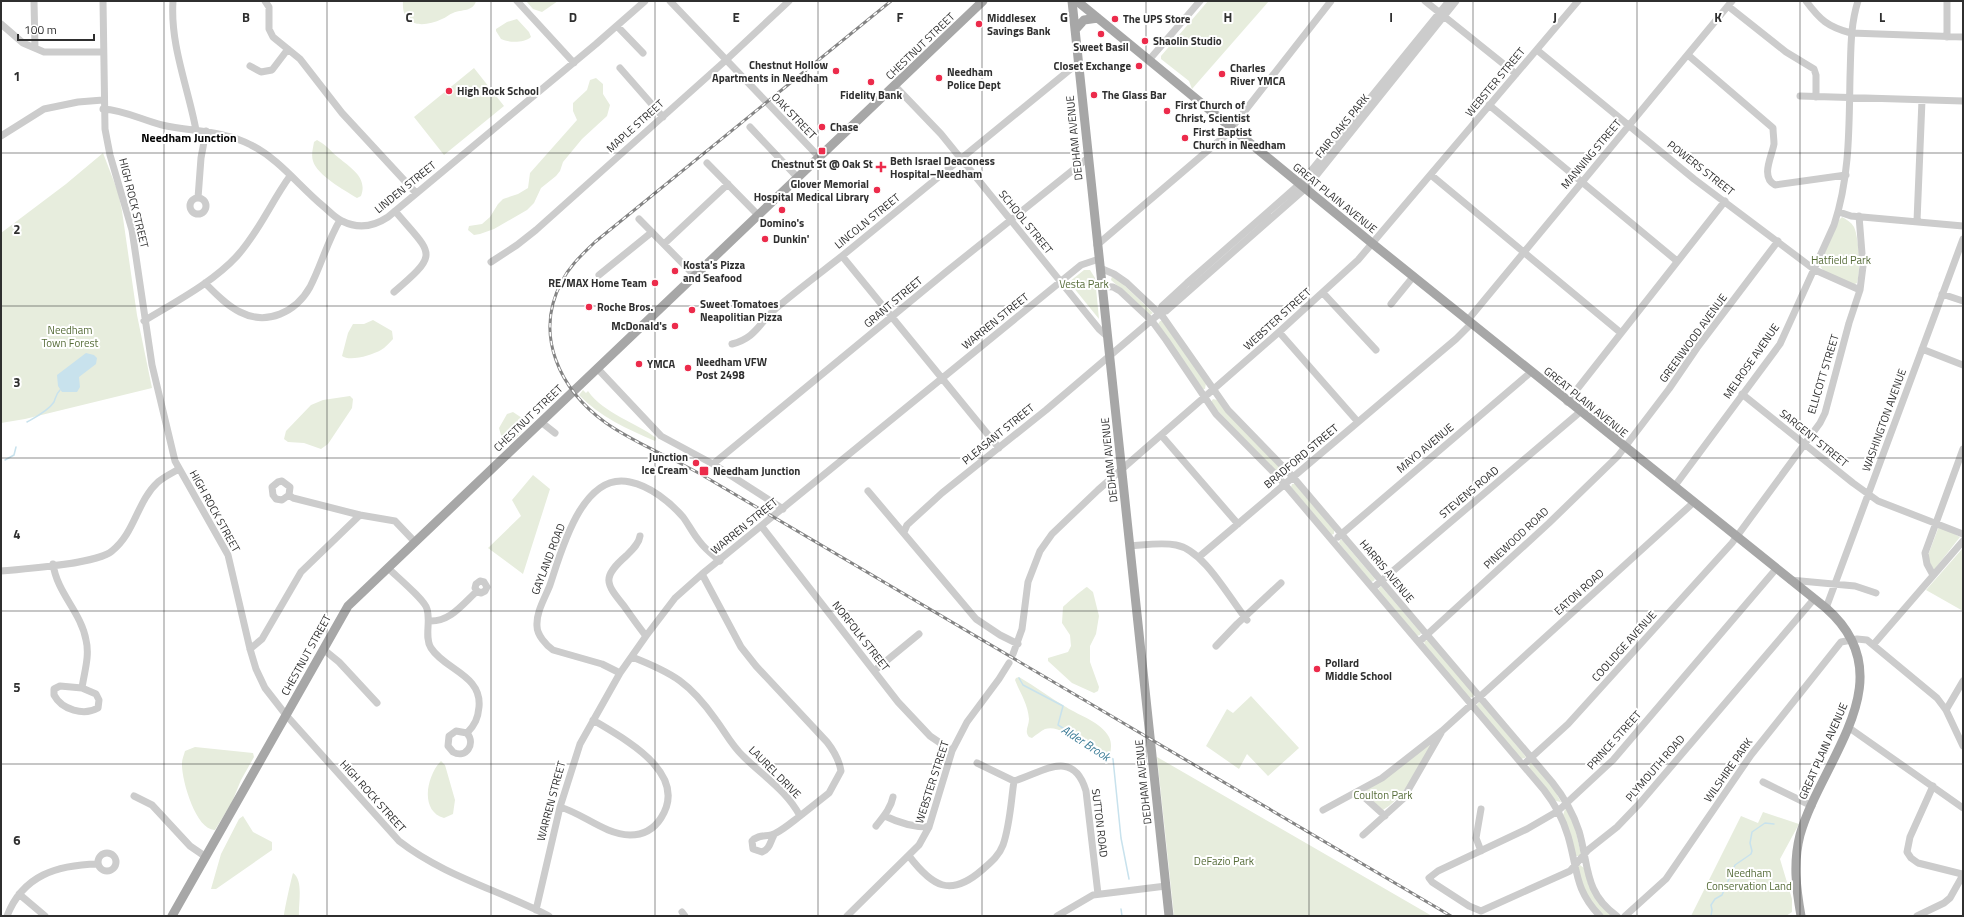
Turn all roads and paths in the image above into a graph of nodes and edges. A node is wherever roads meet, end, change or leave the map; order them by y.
1 (34, 1) edge
2 (103, 1) edge
3 (173, 1) edge
4 (517, 1) edge
5 (645, 1) edge
6 (670, 1) edge
7 (789, 1) edge
8 (983, 1) edge
9 (1072, 1) edge
10 (1078, 1) edge
11 (1200, 1) edge
12 (1331, 1) edge
13 (1426, 1) edge
14 (1449, 1) edge
15 (1456, 1) edge
16 (1578, 1) edge
17 (1806, 1) edge
18 (1858, 1) edge
19 (1947, 1) edge
20 (267, 2) edge
21 (1730, 4) edge
22 (1442, 14) junction
23 (1098, 18) junction
24 (1, 24) edge
25 (617, 26) junction
26 (1075, 30) junction
27 (1851, 33) junction
28 (1947, 36) junction
29 (1963, 37) edge
30 (35, 48) junction
31 (288, 49) junction
32 (1537, 50) junction
33 (103, 52) junction
34 (642, 53) dead end
35 (1688, 55) junction
36 (1149, 60) junction
37 (725, 61) junction
38 (574, 63) junction
39 (1078, 63) junction
40 (250, 66) dead end
41 (620, 68) dead end
42 (1516, 74) junction
43 (895, 86) junction
44 (1800, 96) dead end
45 (1816, 97) junction
46 (1850, 97) junction
47 (103, 100) junction
48 (1922, 100) junction
49 (1963, 102) edge
50 (1489, 105) junction
51 (103, 109) junction
52 (663, 117) junction
53 (1630, 125) junction
54 (750, 128) dead end
55 (1231, 129) junction
56 (196, 130) junction
57 (206, 131) junction
58 (1, 136) edge
59 (820, 158) junction
60 (1088, 158) junction
61 (961, 159) junction
62 (707, 163) dead end
63 (1431, 175) junction
64 (1846, 175) junction
65 (290, 176) junction
66 (798, 178) junction
67 (1582, 182) junction
68 (728, 184) junction
69 (1302, 187) junction
70 (416, 193) junction
71 (198, 198) dead end
72 (1724, 201) junction
73 (395, 211) junction
74 (1839, 212) junction
75 (758, 215) junction
76 (1859, 216) junction
77 (639, 219) dead end
78 (340, 220) junction
79 (1011, 220) junction
80 (1917, 221) junction
81 (1963, 226) edge
82 (652, 232) junction
83 (1963, 239) edge
84 (1778, 241) junction
85 (664, 244) junction
86 (1373, 244) junction
87 (1097, 245) junction
88 (1524, 252) junction
89 (842, 256) junction
90 (1099, 258) junction
91 (1677, 261) junction
92 (491, 262) dead end
93 (1100, 268) junction
94 (1815, 270) junction
95 (599, 275) dead end
96 (695, 276) junction
97 (1413, 277) junction
98 (1061, 282) junction
99 (205, 283) junction
100 (1102, 286) junction
101 (1860, 290) junction
102 (394, 292) dead end
103 (1323, 293) junction
104 (1942, 294) junction
105 (1963, 301) edge
106 (1391, 304) dead end
107 (1160, 313) junction
108 (892, 318) junction
109 (144, 321) junction
110 (1152, 321) junction
111 (1469, 322) junction
112 (1279, 332) junction
113 (1620, 333) junction
114 (1107, 336) junction
115 (732, 344) dead end
116 (1922, 349) junction
117 (1376, 350) dead end
118 (1109, 357) junction
119 (1963, 366) edge
120 (597, 368) junction
121 (1531, 372) junction
122 (942, 378) junction
123 (1213, 390) junction
124 (1742, 394) junction
125 (1205, 397) junction
126 (1567, 402) junction
127 (1580, 412) junction
128 (541, 422) junction
129 (1358, 422) junction
130 (555, 433) dead end
131 (1161, 435) junction
132 (1804, 444) junction
133 (999, 448) junction
134 (1624, 448) junction
135 (1963, 449) edge
136 (713, 464) junction
137 (179, 469) junction
138 (1122, 469) junction
139 (1293, 477) junction
140 (1285, 484) junction
141 (1674, 487) junction
142 (868, 491) dead end
143 (289, 495) dead end
144 (1869, 495) junction
145 (1693, 503) junction
146 (784, 509) junction
147 (360, 515) junction
148 (1936, 522) junction
149 (1238, 524) junction
150 (762, 527) junction
151 (904, 532) junction
152 (1341, 534) junction
153 (1963, 534) edge
154 (640, 536) dead end
155 (1737, 537) junction
156 (1333, 541) junction
157 (415, 542) junction
158 (1963, 542) edge
159 (1130, 546) junction
160 (1200, 556) junction
161 (720, 561) junction
162 (53, 564) junction
163 (388, 568) junction
164 (1776, 569) junction
165 (1, 571) edge
166 (702, 574) junction
167 (1933, 575) junction
168 (1790, 580) junction
169 (1381, 581) junction
170 (1281, 583) dead end
171 (1834, 585) junction
172 (1373, 588) junction
173 (477, 592) dead end
174 (1876, 593) dead end
175 (1814, 600) junction
176 (1826, 608) junction
177 (1246, 618) junction
178 (429, 621) junction
179 (919, 634) dead end
180 (1427, 635) junction
181 (646, 636) junction
182 (1851, 639) junction
183 (1418, 642) junction
184 (1018, 644) junction
185 (1873, 645) junction
186 (1216, 646) dead end
187 (250, 649) junction
188 (323, 649) junction
189 (1013, 654) dead end
190 (632, 657) junction
191 (1009, 663) dead end
192 (874, 671) junction
193 (620, 673) junction
194 (1963, 681) edge
195 (82, 688) junction
196 (1479, 697) junction
197 (377, 703) dead end
198 (1472, 705) junction
199 (1946, 710) junction
200 (286, 715) junction
201 (593, 720) junction
202 (1848, 727) junction
203 (1442, 731) junction
204 (467, 733) dead end
205 (1963, 746) edge
206 (952, 751) junction
207 (1531, 758) junction
208 (977, 763) dead end
209 (1523, 765) junction
210 (1014, 781) junction
211 (1763, 782) dead end
212 (1934, 786) junction
213 (1360, 790) junction
214 (134, 796) dead end
215 (893, 797) dead end
216 (1566, 803) junction
217 (560, 806) junction
218 (1812, 806) junction
219 (1963, 808) edge
220 (1323, 810) dead end
221 (1481, 810) dead end
222 (1558, 811) junction
223 (800, 816) junction
224 (885, 816) junction
225 (1385, 816) junction
226 (876, 826) dead end
227 (929, 827) junction
228 (774, 835) dead end
229 (1363, 835) dead end
230 (1481, 851) junction
231 (1584, 855) junction
232 (910, 856) junction
233 (206, 857) junction
234 (98, 864) dead end
235 (1574, 866) junction
236 (1963, 874) edge
237 (1166, 886) junction
238 (19, 894) junction
239 (1098, 894) junction
240 (536, 910) junction
241 (1481, 911) joint
242 (1596, 915) edge
243 (7, 916) edge
244 (46, 916) edge
245 (172, 916) edge
246 (549, 916) edge
247 (847, 916) edge
248 (1057, 916) edge
249 (1169, 916) edge
250 (1617, 916) edge
251 (1625, 916) edge
252 (1801, 916) edge
253 (1916, 916) edge

1 - 30 street
2 - 33 street, HIGH ROCK STREET
3 - 56 street
4 - 38 street
5 - 25 street, LINDEN STREET
6 - 37 street, OAK STREET
7 - 37 street, MAPLE STREET
8 - 43 main road, CHESTNUT STREET
9 - 26 main road, DEDHAM AVENUE
10 - 23 main road, GREAT PLAIN AVENUE
11 - 36 street
12 - 55 street
13 - 22 street
14 - 22 street, FAIR OAKS PARK
15 - 22 street, FAIR OAKS PARK
16 - 32 street, WEBSTER STREET
17 - 27 street
18 - 27 street, MELROSE AVENUE
19 - 28 street
20 - 31 street
21 - 35 street, MANNING STREET
21 - 45 street
22 - 42 street
22 - 69 street, FAIR OAKS PARK
23 - 26 main road
23 - 36 main road, GREAT PLAIN AVENUE
24 - 30 street
25 - 34 street
25 - 38 street, LINDEN STREET
26 - 39 main road, DEDHAM AVENUE
27 - 28 street
27 - 46 street, MELROSE AVENUE
28 - 29 street
30 - 33 street
31 - 40 street
31 - 70 street
32 - 42 street, WEBSTER STREET
32 - 53 street, POWERS STREET
33 - 47 street, HIGH ROCK STREET
35 - 53 street, MANNING STREET
35 - 64 street
36 - 55 main road, GREAT PLAIN AVENUE
37 - 52 street, MAPLE STREET
37 - 59 street, OAK STREET
38 - 70 street, LINDEN STREET
39 - 60 main road, DEDHAM AVENUE
39 - 61 street, LINCOLN STREET
41 - 52 street
42 - 50 street, WEBSTER STREET
43 - 59 main road, CHESTNUT STREET
43 - 61 street, SCHOOL STREET
44 - 45 street
45 - 46 street
46 - 48 street
46 - 64 street, MELROSE AVENUE
47 - 51 street, HIGH ROCK STREET
47 - 58 street
48 - 49 street
48 - 80 street
50 - 63 street, WEBSTER STREET
50 - 67 street
51 - 56 street, LINDEN STREET
51 - 109 street, HIGH ROCK STREET
52 - 92 street, MAPLE STREET
53 - 67 street, MANNING STREET
53 - 72 street, POWERS STREET
54 - 66 street
55 - 69 main road, GREAT PLAIN AVENUE
55 - 87 street
56 - 57 street, LINDEN STREET
57 - 65 street, LINDEN STREET
57 - 71 street
59 - 66 main road, CHESTNUT STREET
60 - 79 street, GRANT STREET
60 - 87 main road, DEDHAM AVENUE
61 - 79 street, SCHOOL STREET
61 - 89 street, LINCOLN STREET
62 - 68 street
63 - 86 street, WEBSTER STREET
63 - 88 street
64 - 74 street, MELROSE AVENUE
65 - 78 street, LINDEN STREET
65 - 99 street
66 - 75 main road, CHESTNUT STREET
67 - 88 street, MANNING STREET
67 - 91 street
68 - 75 street
68 - 85 street
69 - 86 main road, GREAT PLAIN AVENUE
69 - 107 street, FAIR OAKS PARK
70 - 73 street, LINDEN STREET
72 - 84 street, POWERS STREET
72 - 91 street
73 - 78 street, LINDEN STREET
73 - 102 street
74 - 76 street
74 - 94 street, MELROSE AVENUE
75 - 96 main road, CHESTNUT STREET
76 - 80 street
76 - 101 street, ELLICOTT STREET
77 - 82 street
78 - 99 street
79 - 98 street, SCHOOL STREET
79 - 108 street, GRANT STREET
80 - 81 street
82 - 85 street
82 - 95 street
83 - 104 street, WASHINGTON AVENUE
84 - 94 street, POWERS STREET
84 - 134 street, GREENWOOD AVENUE
85 - 96 street
86 - 97 main road, GREAT PLAIN AVENUE
86 - 103 street, WEBSTER STREET
87 - 90 main road, DEDHAM AVENUE
88 - 111 street, MANNING STREET
88 - 113 street
89 - 108 street
89 - 115 street, LINCOLN STREET
90 - 93 main road, DEDHAM AVENUE
90 - 98 street, WARREN STREET
91 - 113 street
93 - 100 main road, DEDHAM AVENUE
93 - 107 street, HARRIS AVENUE
94 - 101 street, POWERS STREET
94 - 124 street, MELROSE AVENUE
96 - 120 main road, CHESTNUT STREET
97 - 106 street
97 - 111 main road, GREAT PLAIN AVENUE
98 - 114 street, SCHOOL STREET
98 - 122 street, WARREN STREET
99 - 109 street
100 - 110 street, HARRIS AVENUE
100 - 114 main road, DEDHAM AVENUE
101 - 132 street, ELLICOTT STREET
103 - 112 street, WEBSTER STREET
103 - 117 street
104 - 105 street
104 - 116 street, WASHINGTON AVENUE
107 - 110 street, FAIR OAKS PARK
107 - 123 street, HARRIS AVENUE
108 - 122 street
108 - 136 street, GRANT STREET
109 - 137 street, HIGH ROCK STREET
110 - 118 street, FAIR OAKS PARK
110 - 125 street, HARRIS AVENUE
111 - 121 main road, GREAT PLAIN AVENUE
111 - 129 street, BRADFORD STREET
112 - 123 street, WEBSTER STREET
112 - 129 street
113 - 126 street
114 - 118 main road, DEDHAM AVENUE
116 - 119 street
116 - 144 street, WASHINGTON AVENUE
118 - 133 street, PLEASANT STREET
118 - 138 main road, DEDHAM AVENUE
120 - 128 main road, CHESTNUT STREET
120 - 136 street
121 - 126 main road, GREAT PLAIN AVENUE
121 - 152 street, MAYO AVENUE
122 - 133 street
122 - 146 street, WARREN STREET
123 - 125 street, WEBSTER STREET
123 - 139 street, HARRIS AVENUE
124 - 132 street, SARGENT STREET
124 - 141 street, MELROSE AVENUE
125 - 131 street, WEBSTER STREET
125 - 140 street, HARRIS AVENUE
126 - 127 main road, GREAT PLAIN AVENUE
127 - 134 main road, GREAT PLAIN AVENUE
127 - 169 street, STEVENS ROAD
128 - 130 street
128 - 157 main road, CHESTNUT STREET
129 - 139 street, BRADFORD STREET
131 - 138 street, WEBSTER STREET
131 - 149 street
132 - 144 street, SARGENT STREET
132 - 155 street, ELLICOTT STREET
133 - 151 street, PLEASANT STREET
134 - 141 main road, GREAT PLAIN AVENUE
134 - 180 street, PINEWOOD ROAD
135 - 148 street
136 - 146 street
137 - 162 street
137 - 187 street, HIGH ROCK STREET
138 - 159 main road, DEDHAM AVENUE
138 - 184 street, WEBSTER STREET
139 - 140 street, BRADFORD STREET
139 - 152 street, HARRIS AVENUE
140 - 149 street, BRADFORD STREET
140 - 156 street, HARRIS AVENUE
141 - 145 main road, GREAT PLAIN AVENUE
142 - 151 street
143 - 147 street
144 - 148 street, SARGENT STREET
144 - 171 street, WASHINGTON AVENUE
145 - 155 main road, GREAT PLAIN AVENUE
145 - 196 street, EATON ROAD
146 - 150 street, WARREN STREET
147 - 157 street
147 - 187 street
148 - 153 street, SARGENT STREET
148 - 167 street
149 - 160 street, BRADFORD STREET
150 - 161 street, WARREN STREET
150 - 192 street, NORFOLK STREET
151 - 184 street
152 - 156 street, MAYO AVENUE
152 - 169 street, HARRIS AVENUE
154 - 181 street
155 - 164 main road, GREAT PLAIN AVENUE
155 - 207 street, COOLIDGE AVENUE
156 - 172 street, HARRIS AVENUE
157 - 163 main road, CHESTNUT STREET
158 - 167 street
159 - 160 street
159 - 237 main road, DEDHAM AVENUE
160 - 177 street
161 - 166 street, WARREN STREET
161 - 193 street, GAYLAND ROAD
162 - 165 street
162 - 195 street
163 - 178 street
163 - 188 main road, CHESTNUT STREET
164 - 168 main road, GREAT PLAIN AVENUE
164 - 216 street, PRINCE STREET
166 - 181 street, WARREN STREET
166 - 223 street, LAUREL DRIVE
167 - 185 street
168 - 171 street
168 - 175 main road, GREAT PLAIN AVENUE
169 - 172 street, STEVENS ROAD
169 - 180 street, HARRIS AVENUE
170 - 177 street
171 - 174 street
171 - 176 street, WASHINGTON AVENUE
172 - 183 street, HARRIS AVENUE
173 - 178 street
175 - 176 main road, GREAT PLAIN AVENUE
175 - 231 street, PLYMOUTH ROAD
176 - 182 main road, GREAT PLAIN AVENUE
177 - 186 street
178 - 204 street
179 - 192 street
180 - 183 street, PINEWOOD ROAD
180 - 196 street, HARRIS AVENUE
181 - 190 street, WARREN STREET
182 - 185 street
182 - 202 main road, GREAT PLAIN AVENUE
182 - 251 street, WILSHIRE PARK
183 - 198 street, HARRIS AVENUE
184 - 189 street, WEBSTER STREET
185 - 199 street
187 - 200 street, HIGH ROCK STREET
188 - 197 street
188 - 200 main road, CHESTNUT STREET
190 - 193 street, WARREN STREET
190 - 223 street, LAUREL DRIVE
191 - 206 street, WEBSTER STREET
192 - 206 street, NORFOLK STREET
193 - 201 street, WARREN STREET
194 - 199 street
195 - 195 street
196 - 198 street
196 - 207 street, HARRIS AVENUE
198 - 203 street
198 - 209 street, HARRIS AVENUE
199 - 205 street
200 - 233 main road, CHESTNUT STREET
200 - 240 street, HIGH ROCK STREET
201 - 217 street, WARREN STREET
201 - 217 street
202 - 212 street
202 - 218 main road, GREAT PLAIN AVENUE
203 - 213 street
203 - 225 street
206 - 227 street, WEBSTER STREET
207 - 209 street, COOLIDGE AVENUE
207 - 216 street, HARRIS AVENUE
208 - 210 street
209 - 222 street, HARRIS AVENUE
210 - 232 street
210 - 239 street, SUTTON ROAD
211 - 218 street
212 - 219 street
212 - 236 street
213 - 220 street
213 - 225 street
214 - 233 street
215 - 224 street
216 - 222 street, PRINCE STREET
216 - 231 street, HARRIS AVENUE
217 - 240 street, WARREN STREET
218 - 252 main road, GREAT PLAIN AVENUE
221 - 230 street
222 - 230 street, PRINCE STREET
222 - 235 street, HARRIS AVENUE
223 - 228 street
224 - 226 street
224 - 227 street
225 - 229 street
227 - 232 street, WEBSTER STREET
230 - 241 street, PRINCE STREET
231 - 235 street, PLYMOUTH ROAD
231 - 250 street, HARRIS AVENUE
232 - 247 street, WEBSTER STREET
233 - 245 main road, CHESTNUT STREET
234 - 238 street
235 - 241 street, PLYMOUTH ROAD
235 - 242 street, HARRIS AVENUE
236 - 253 street
237 - 239 street
237 - 249 main road, DEDHAM AVENUE
238 - 243 street
238 - 244 street
239 - 248 street
240 - 246 street, HIGH ROCK STREET

